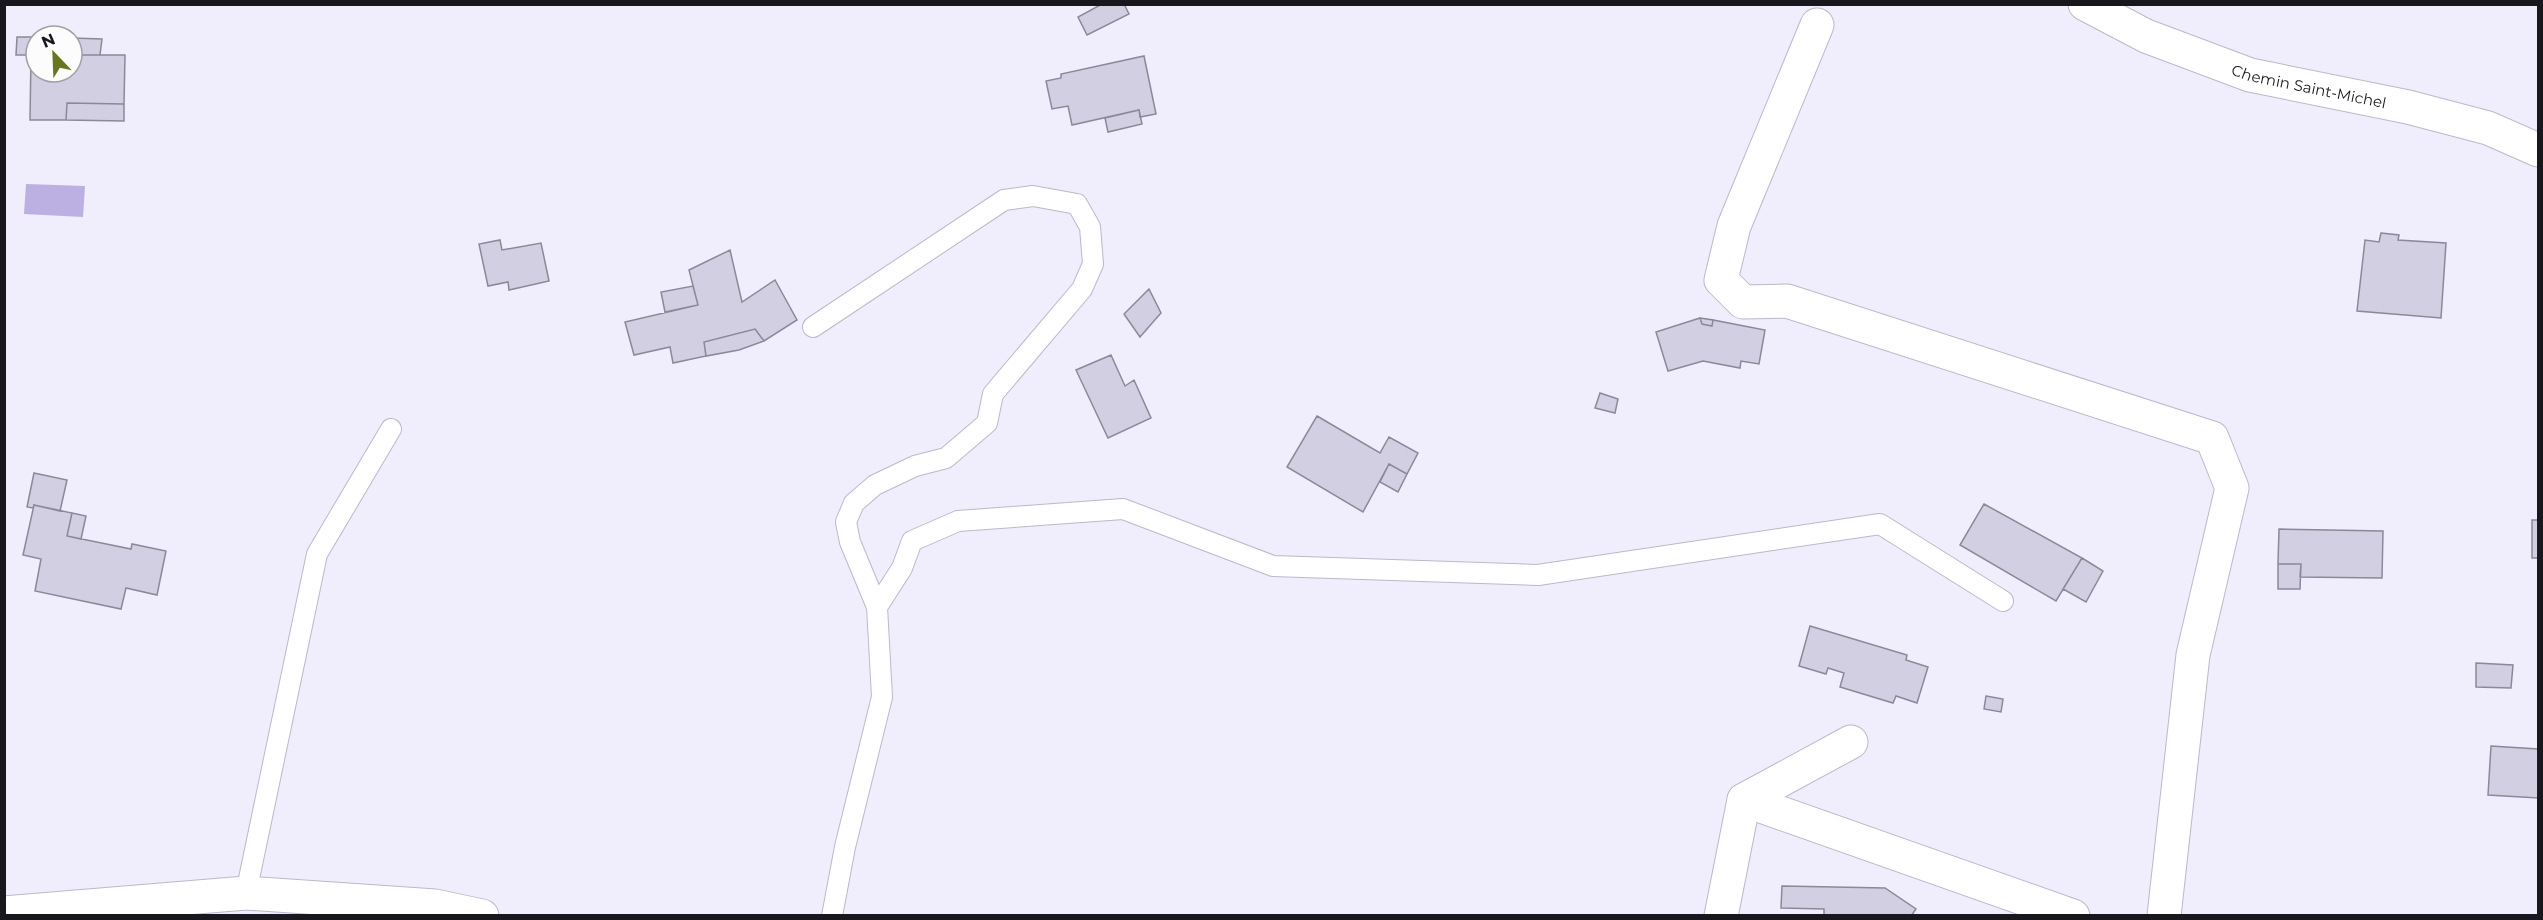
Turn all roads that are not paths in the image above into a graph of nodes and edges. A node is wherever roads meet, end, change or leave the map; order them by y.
1 (2085, 4) edge
2 (1817, 25) dead end
3 (2538, 150) edge
4 (813, 327) dead end
5 (391, 429) dead end
6 (2003, 601) dead end
7 (877, 607) junction
8 (1851, 742) dead end
9 (1744, 800) junction
10 (246, 893) junction
11 (4, 914) edge
12 (483, 915) edge
13 (832, 915) edge
14 (1721, 915) edge
15 (2073, 915) edge
16 (2164, 915) edge

1 - 3 street, Chemin Saint-Michel
2 - 16 street
4 - 7 lane
5 - 10 lane
6 - 7 lane
7 - 13 lane
8 - 9 street
9 - 14 street
9 - 15 street
10 - 11 street
10 - 12 street

